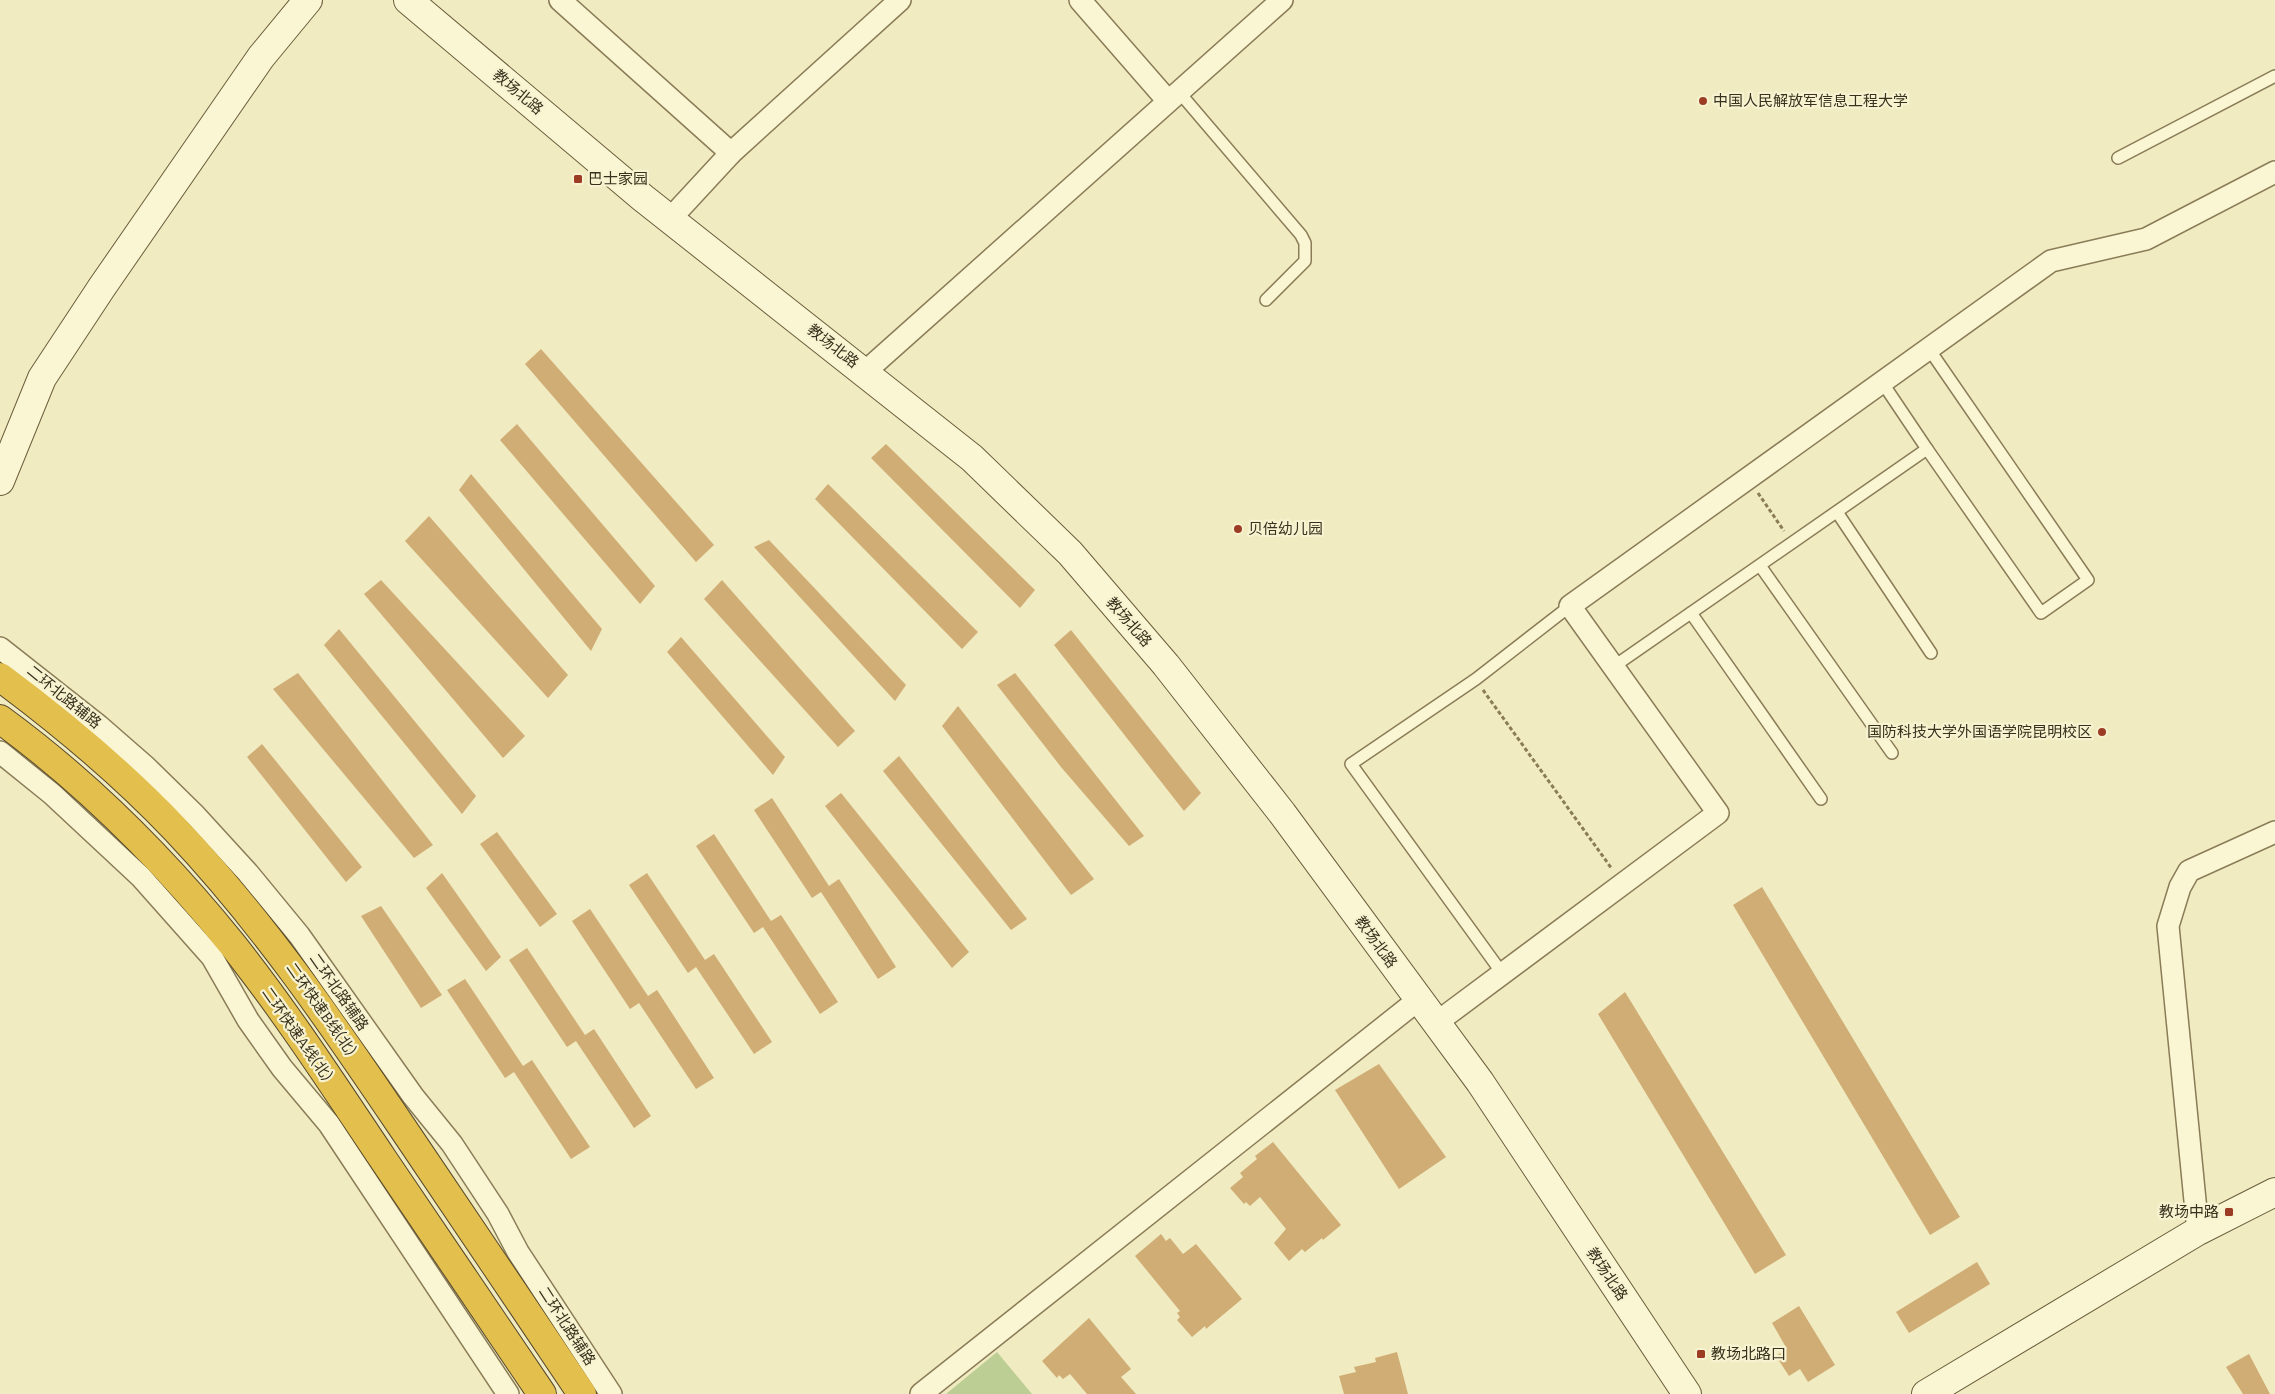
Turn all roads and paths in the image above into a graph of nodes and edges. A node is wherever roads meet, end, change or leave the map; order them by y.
1 (308, 0) edge
2 (408, 0) edge
3 (560, 0) edge
4 (900, 0) edge
5 (1080, 0) edge
6 (1282, 0) edge
7 (2275, 76) edge
8 (1174, 96) junction
9 (731, 153) junction
10 (2118, 158) dead end
11 (2275, 172) edge
12 (670, 219) junction
13 (1266, 300) dead end
14 (1929, 349) junction
15 (866, 372) junction
16 (1882, 382) junction
17 (1927, 449) junction
18 (1748, 478) junction
19 (0, 481) edge
20 (1837, 512) junction
21 (1792, 542) junction
22 (1760, 566) junction
23 (1570, 606) junction
24 (1691, 613) junction
25 (0, 648) edge
26 (1931, 652) dead end
27 (1613, 667) junction
28 (0, 677) edge
29 (1476, 679) junction
30 (0, 718) edge
31 (0, 752) edge
32 (1892, 753) dead end
33 (1821, 799) dead end
34 (2275, 832) edge
35 (1622, 884) junction
36 (1502, 973) junction
37 (1418, 1000) junction
38 (1436, 1023) junction
39 (2275, 1192) edge
40 (2198, 1231) junction
41 (508, 1394) edge
42 (542, 1394) edge
43 (582, 1394) edge
44 (611, 1394) edge
45 (921, 1394) edge
46 (1686, 1394) edge
47 (1926, 1394) edge

1 - 19 street
2 - 12 street, 教场北路
3 - 9 street
4 - 9 street
5 - 8 street
6 - 8 street
7 - 10 lane
8 - 13 lane
8 - 15 street
9 - 12 street
11 - 14 street
12 - 15 street, 教场北路
14 - 16 street
14 - 17 lane
15 - 37 street, 教场北路
16 - 17 lane
16 - 18 street
17 - 20 lane
18 - 21 path
18 - 23 street
20 - 21 lane
20 - 26 lane
21 - 22 lane
22 - 24 lane
22 - 32 lane
23 - 27 street
23 - 29 lane
24 - 27 lane
24 - 33 lane
25 - 44 street, 二环北路辅路
27 - 35 street
28 - 43 highway, 二环快速B线(北)
29 - 35 path
29 - 36 lane
30 - 42 highway, 二环快速A线(北)
31 - 41 street
34 - 40 street
35 - 36 street
36 - 38 street
37 - 38 street, 教场北路
37 - 45 street
38 - 46 street, 教场北路
39 - 40 street
40 - 47 street

